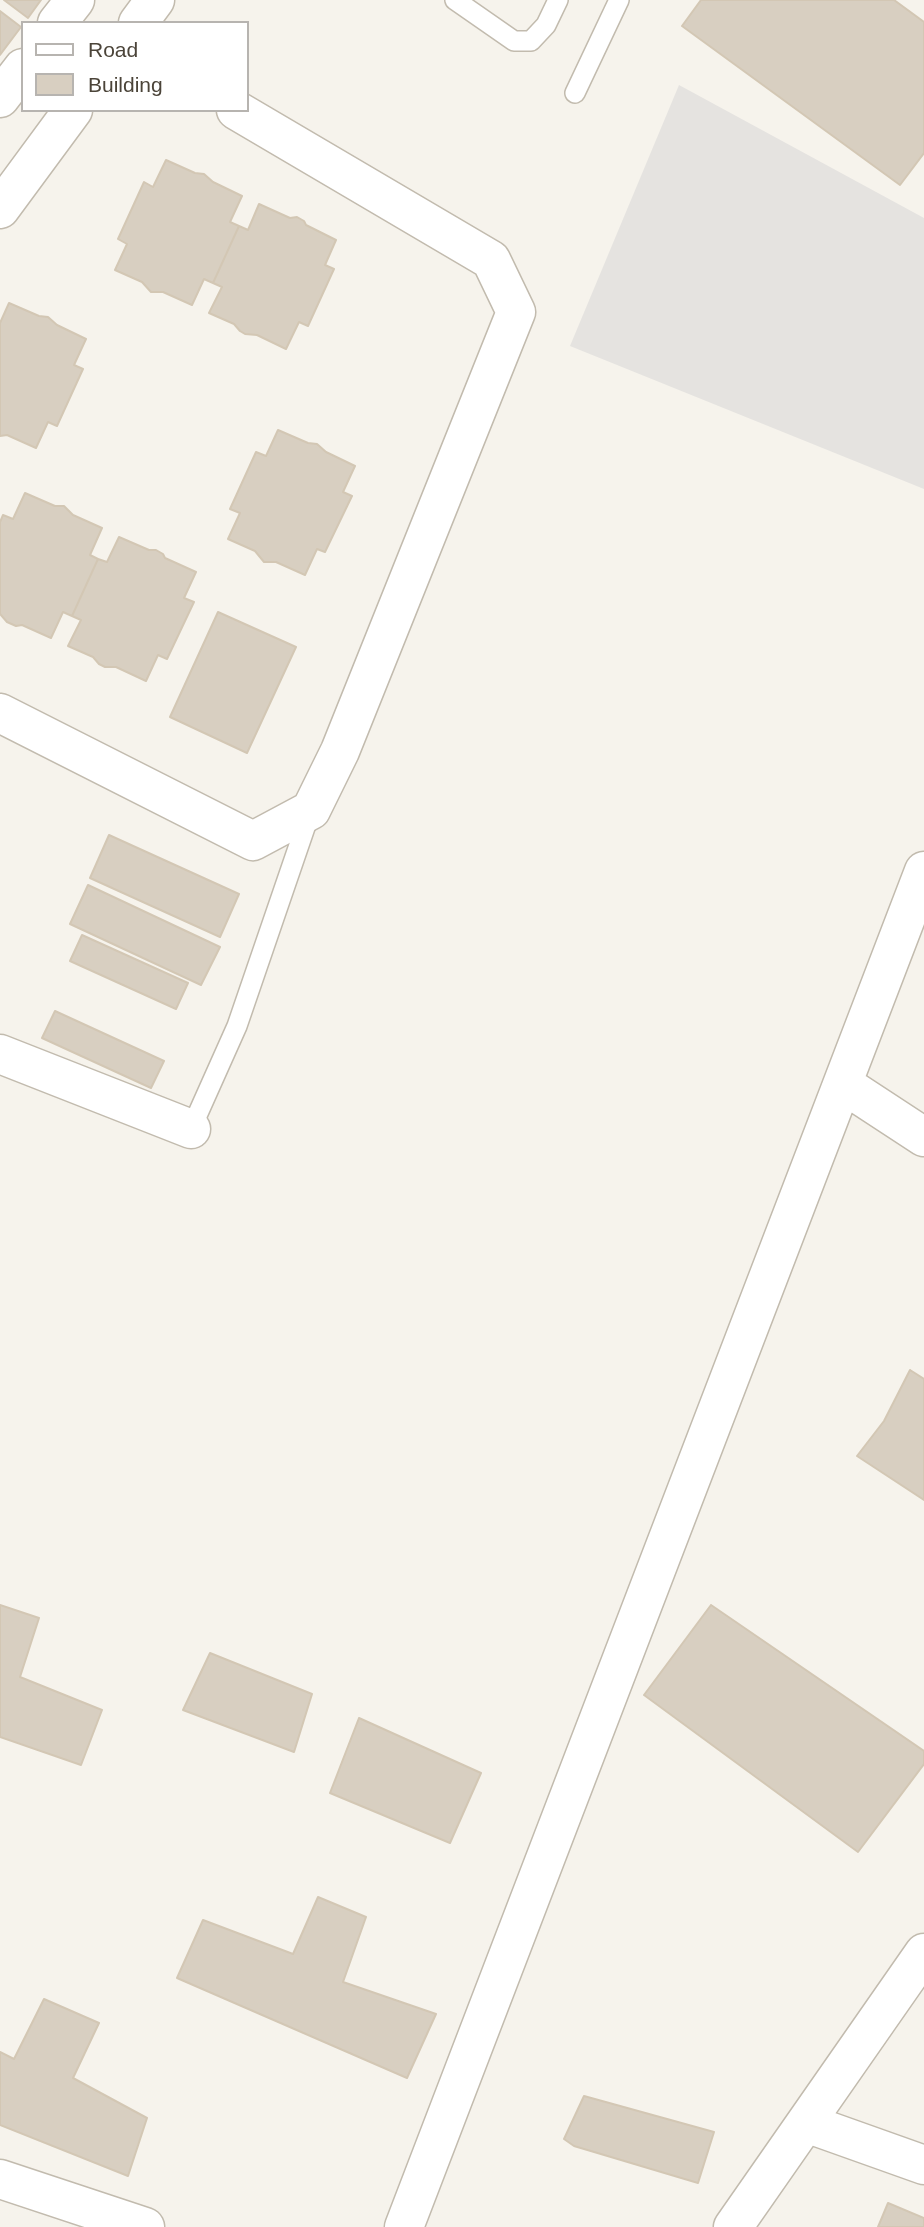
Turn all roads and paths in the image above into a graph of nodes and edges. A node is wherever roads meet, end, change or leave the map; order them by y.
1 (75, 0) edge
2 (155, 0) edge
3 (455, 0) edge
4 (558, 0) edge
5 (619, 0) edge
6 (59, 21) edge
7 (139, 21) edge
8 (21, 71) edge
9 (575, 93) dead end
10 (0, 98) edge
11 (72, 112) edge
12 (239, 112) edge
13 (0, 209) edge
14 (0, 713) edge
15 (311, 810) junction
16 (924, 871) edge
17 (0, 1054) edge
18 (843, 1084) junction
19 (191, 1129) joint
20 (924, 1137) edge
21 (924, 1953) edge
22 (806, 2123) junction
23 (924, 2165) edge
24 (0, 2179) edge
25 (145, 2227) edge
26 (404, 2227) edge
27 (733, 2227) edge

1 - 6 street
2 - 7 street
3 - 4 lane
5 - 9 lane
8 - 10 street
11 - 13 street
12 - 15 street
14 - 15 street
15 - 19 lane
16 - 18 street
17 - 19 street
18 - 20 street
18 - 26 street
21 - 22 street
22 - 23 street
22 - 27 street
24 - 25 street

